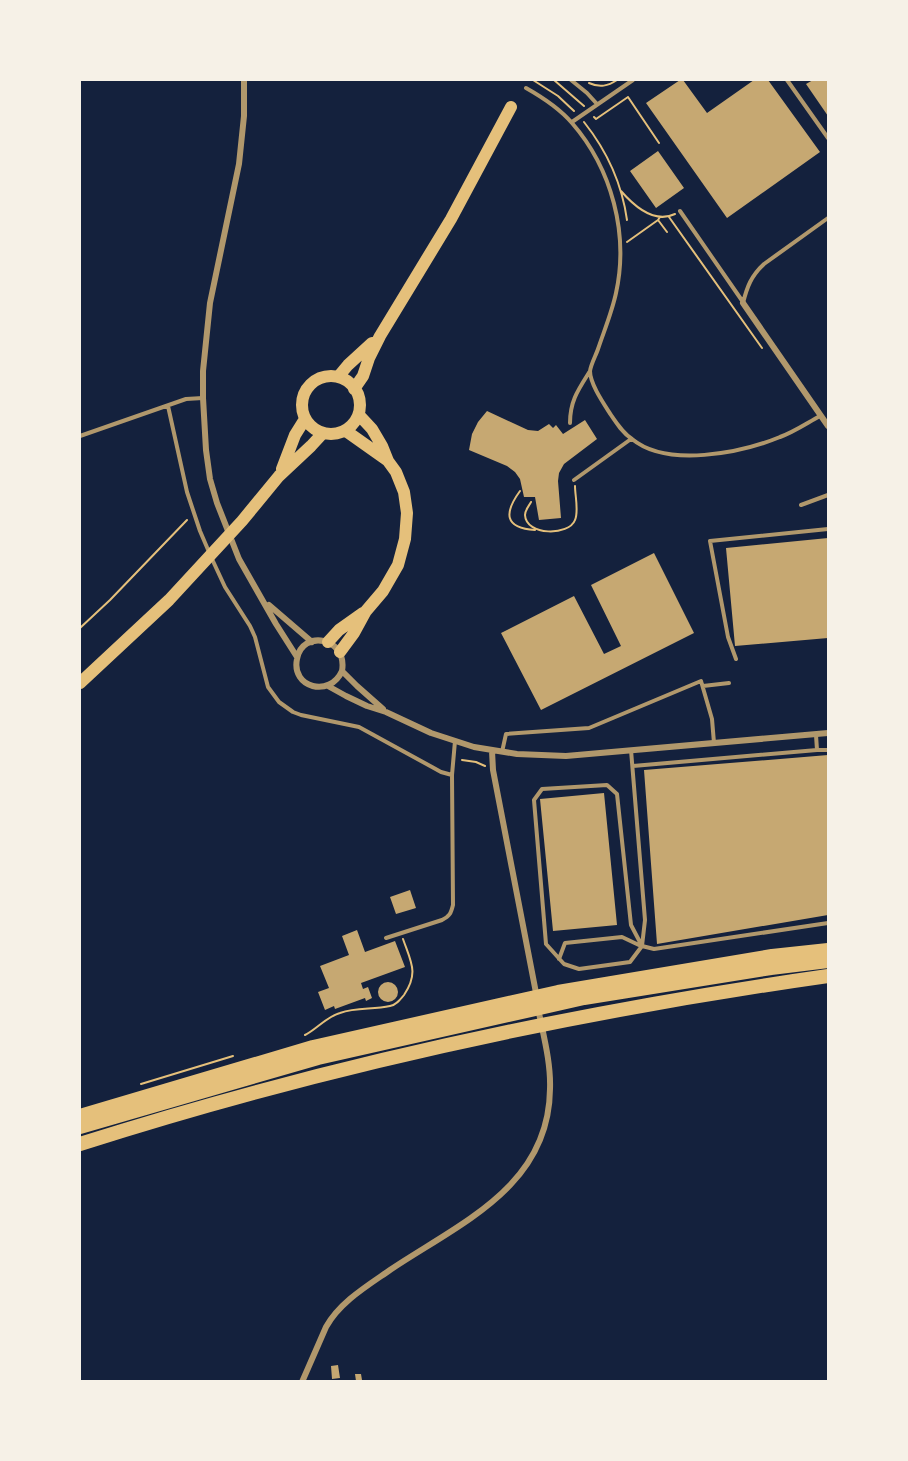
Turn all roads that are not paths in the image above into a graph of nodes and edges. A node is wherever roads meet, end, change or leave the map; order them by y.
1 (244, 80) edge
2 (570, 80) edge
3 (633, 80) edge
4 (790, 80) edge
5 (526, 88) dead end
6 (597, 104) junction
7 (511, 107) dead end
8 (572, 122) junction
9 (828, 138) edge
10 (680, 211) road end
11 (828, 218) edge
12 (743, 303) junction
13 (380, 336) junction
14 (590, 370) junction
15 (338, 377) junction
16 (354, 389) junction
17 (203, 398) junction
18 (168, 406) junction
19 (359, 415) junction
20 (821, 415) junction
21 (305, 419) junction
22 (570, 423) dead end
23 (828, 426) edge
24 (346, 431) junction
25 (323, 433) junction
26 (80, 436) edge
27 (631, 439) junction
28 (388, 461) junction
29 (279, 476) junction
30 (574, 480) road end
31 (828, 495) edge
32 (801, 505) dead end
33 (828, 529) edge
34 (264, 601) junction
35 (366, 611) junction
36 (312, 642) junction
37 (328, 642) junction
38 (340, 652) junction
39 (297, 657) junction
40 (736, 659) dead end
41 (342, 670) junction
42 (80, 683) edge
43 (729, 683) dead end
44 (328, 686) junction
45 (703, 686) junction
46 (386, 712) junction
47 (828, 733) edge
48 (816, 734) junction
49 (455, 741) junction
50 (714, 743) junction
51 (631, 750) junction
52 (816, 750) junction
53 (828, 750) edge
54 (492, 751) junction
55 (502, 752) junction
56 (633, 766) junction
57 (452, 775) junction
58 (828, 923) edge
59 (386, 938) dead end
60 (642, 946) junction
61 (828, 950) edge
62 (560, 959) junction
63 (828, 961) edge
64 (828, 976) edge
65 (80, 1116) edge
66 (80, 1127) edge
67 (80, 1144) edge
68 (302, 1382) edge

1 - 17 street
2 - 6 lane
3 - 6 lane
4 - 9 lane
5 - 8 lane
6 - 8 lane
7 - 13 highway
8 - 14 lane
10 - 12 lane
11 - 12 lane
12 - 20 street
13 - 15 highway
13 - 16 highway
14 - 22 lane
14 - 27 lane
15 - 16 highway
15 - 21 highway
16 - 19 highway
17 - 18 lane
17 - 34 street
18 - 26 lane
18 - 57 lane
19 - 24 highway
19 - 28 highway
20 - 23 street
20 - 27 lane
21 - 25 highway
21 - 29 highway
24 - 25 highway
24 - 28 highway
25 - 29 highway
27 - 30 lane
28 - 35 highway
29 - 42 highway
31 - 32 lane
33 - 40 lane
34 - 36 street
34 - 39 street
35 - 37 highway
35 - 38 highway
36 - 37 street
36 - 39 street
37 - 38 street
38 - 41 street
39 - 44 street
41 - 44 street
41 - 46 street
43 - 45 lane
44 - 46 street
45 - 50 lane
45 - 55 lane
46 - 49 street
47 - 48 street
48 - 50 street
48 - 52 lane
49 - 54 street
49 - 57 lane
50 - 51 street
51 - 55 street
51 - 56 lane
52 - 53 lane
52 - 56 lane
54 - 55 street
54 - 68 street
56 - 60 lane
57 - 59 lane
58 - 60 lane
60 - 62 lane
60 - 62 lane
60 - 62 lane
61 - 65 highway
63 - 66 highway
64 - 67 highway

